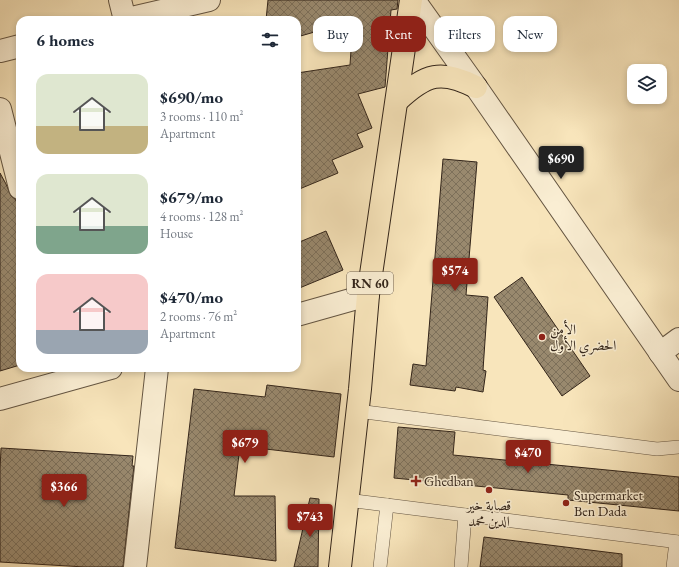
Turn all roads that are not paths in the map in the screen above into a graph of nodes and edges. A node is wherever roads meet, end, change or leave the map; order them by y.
1 (209, 0) edge
2 (413, 0) edge
3 (123, 15) edge
4 (16, 47) edge
5 (0, 51) edge
6 (476, 87) junction
7 (398, 100) junction
8 (0, 109) edge
9 (16, 172) edge
10 (368, 295) junction
11 (301, 314) edge
12 (679, 340) edge
13 (660, 353) junction
14 (82, 372) edge
15 (157, 372) edge
16 (67, 374) edge
17 (679, 380) edge
18 (0, 399) edge
19 (357, 412) junction
20 (679, 447) edge
21 (347, 500) junction
22 (387, 505) junction
23 (465, 515) junction
24 (678, 542) edge
25 (135, 567) edge
26 (340, 567) edge
27 (380, 567) edge
28 (461, 567) edge
29 (673, 567) edge

1 - 3 street
2 - 6 street
2 - 7 main road, RN 60
4 - 5 street
6 - 7 main road
6 - 13 street
7 - 10 main road, RN 60
8 - 9 street
10 - 11 street
10 - 19 main road, RN 60
12 - 13 street
13 - 17 street
14 - 16 street
15 - 25 street
16 - 18 street
19 - 20 lane
19 - 21 main road, RN 60
21 - 22 lane
21 - 26 main road, RN 60
22 - 23 lane
22 - 27 lane
23 - 24 lane
23 - 28 lane
24 - 29 lane

